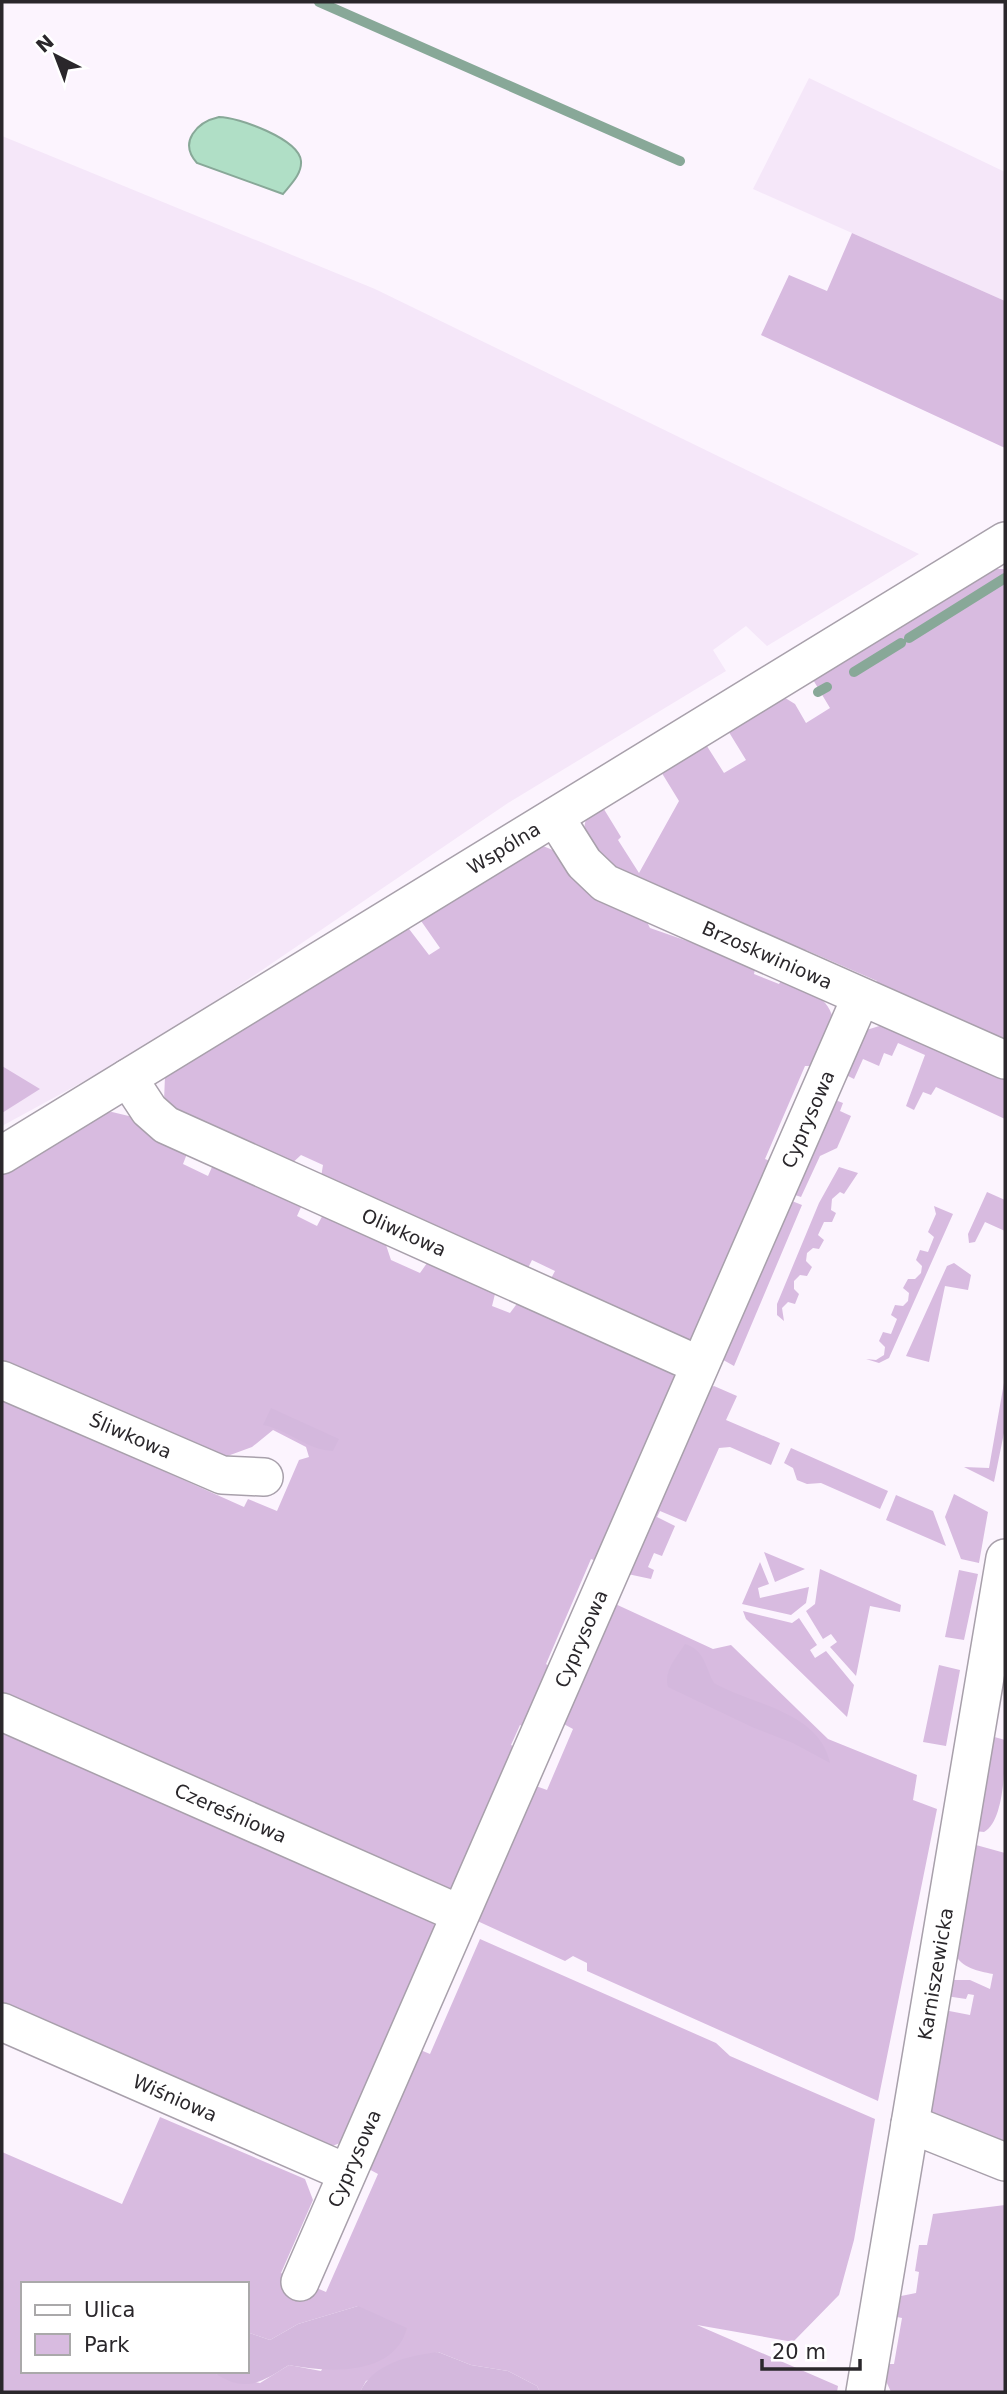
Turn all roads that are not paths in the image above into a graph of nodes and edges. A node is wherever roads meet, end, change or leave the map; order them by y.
1 (1005, 541) edge
2 (555, 817) junction
3 (861, 997) junction
4 (1005, 1060) edge
5 (128, 1078) junction
6 (2, 1155) edge
7 (699, 1365) junction
8 (2, 1380) edge
9 (264, 1477) dead end
10 (1005, 1558) edge
11 (996, 1662) edge
12 (2, 1712) edge
13 (460, 1914) junction
14 (2, 2022) edge
15 (910, 2124) junction
16 (1005, 2162) edge
17 (347, 2173) junction
18 (300, 2282) dead end
19 (866, 2392) edge

1 - 2 street, Wspólna
2 - 3 street, Brzoskwiniowa
2 - 5 street, Wspólna
3 - 4 street, Brzoskwiniowa
3 - 7 street, Cyprysowa
5 - 6 street, Wspólna
5 - 7 street, Oliwkowa
7 - 13 street, Cyprysowa
8 - 9 street, Śliwkowa
10 - 11 street, Karniszewicka
11 - 15 street, Karniszewicka
12 - 13 street, Czereśniowa
13 - 17 street, Cyprysowa
14 - 17 street, Wiśniowa
15 - 16 street
15 - 19 street, Karniszewicka
17 - 18 street, Cyprysowa

